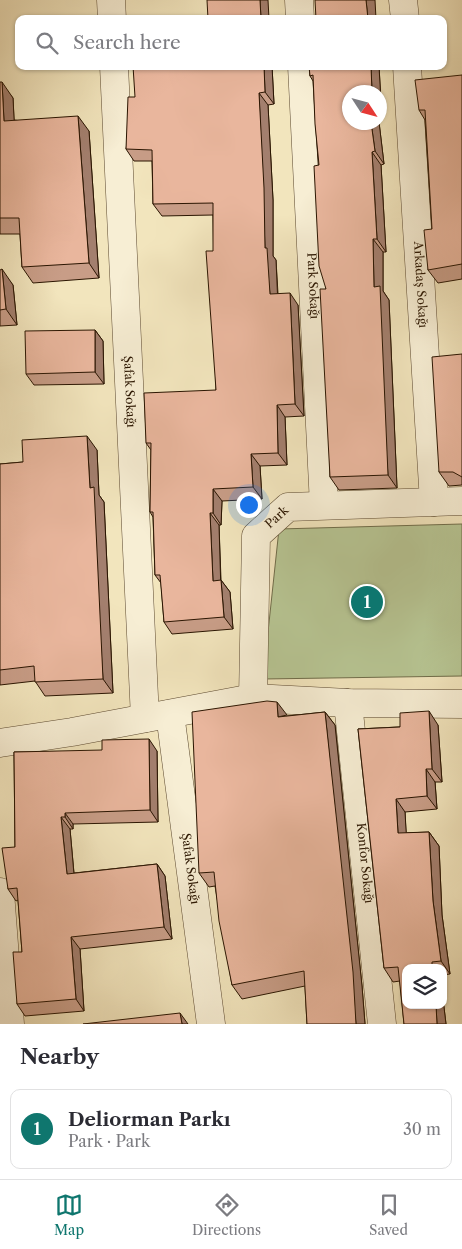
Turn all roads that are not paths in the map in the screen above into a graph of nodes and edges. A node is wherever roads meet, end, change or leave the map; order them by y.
1 (111, 0) edge
2 (299, 0) edge
3 (404, 0) edge
4 (112, 15) edge
5 (300, 15) edge
6 (405, 15) edge
7 (114, 70) edge
8 (302, 70) edge
9 (408, 70) edge
10 (462, 501) edge
11 (434, 502) junction
12 (324, 506) junction
13 (253, 698) junction
14 (348, 703) junction
15 (462, 704) edge
16 (158, 716) junction
17 (0, 743) edge
18 (0, 892) edge
19 (10, 1024) edge
20 (211, 1024) edge
21 (382, 1024) edge

1 - 4 street
2 - 5 street
3 - 6 street
7 - 16 street, Şafak Sokağı
8 - 12 street, Park Sokağı
9 - 11 street, Arkadaş Sokağı
10 - 11 street, Park
11 - 12 street, Park
12 - 13 street, Park
13 - 14 street
13 - 16 street
14 - 15 street
14 - 21 street, Konfor Sokağı
16 - 17 street
16 - 20 street, Şafak Sokağı
18 - 19 street

